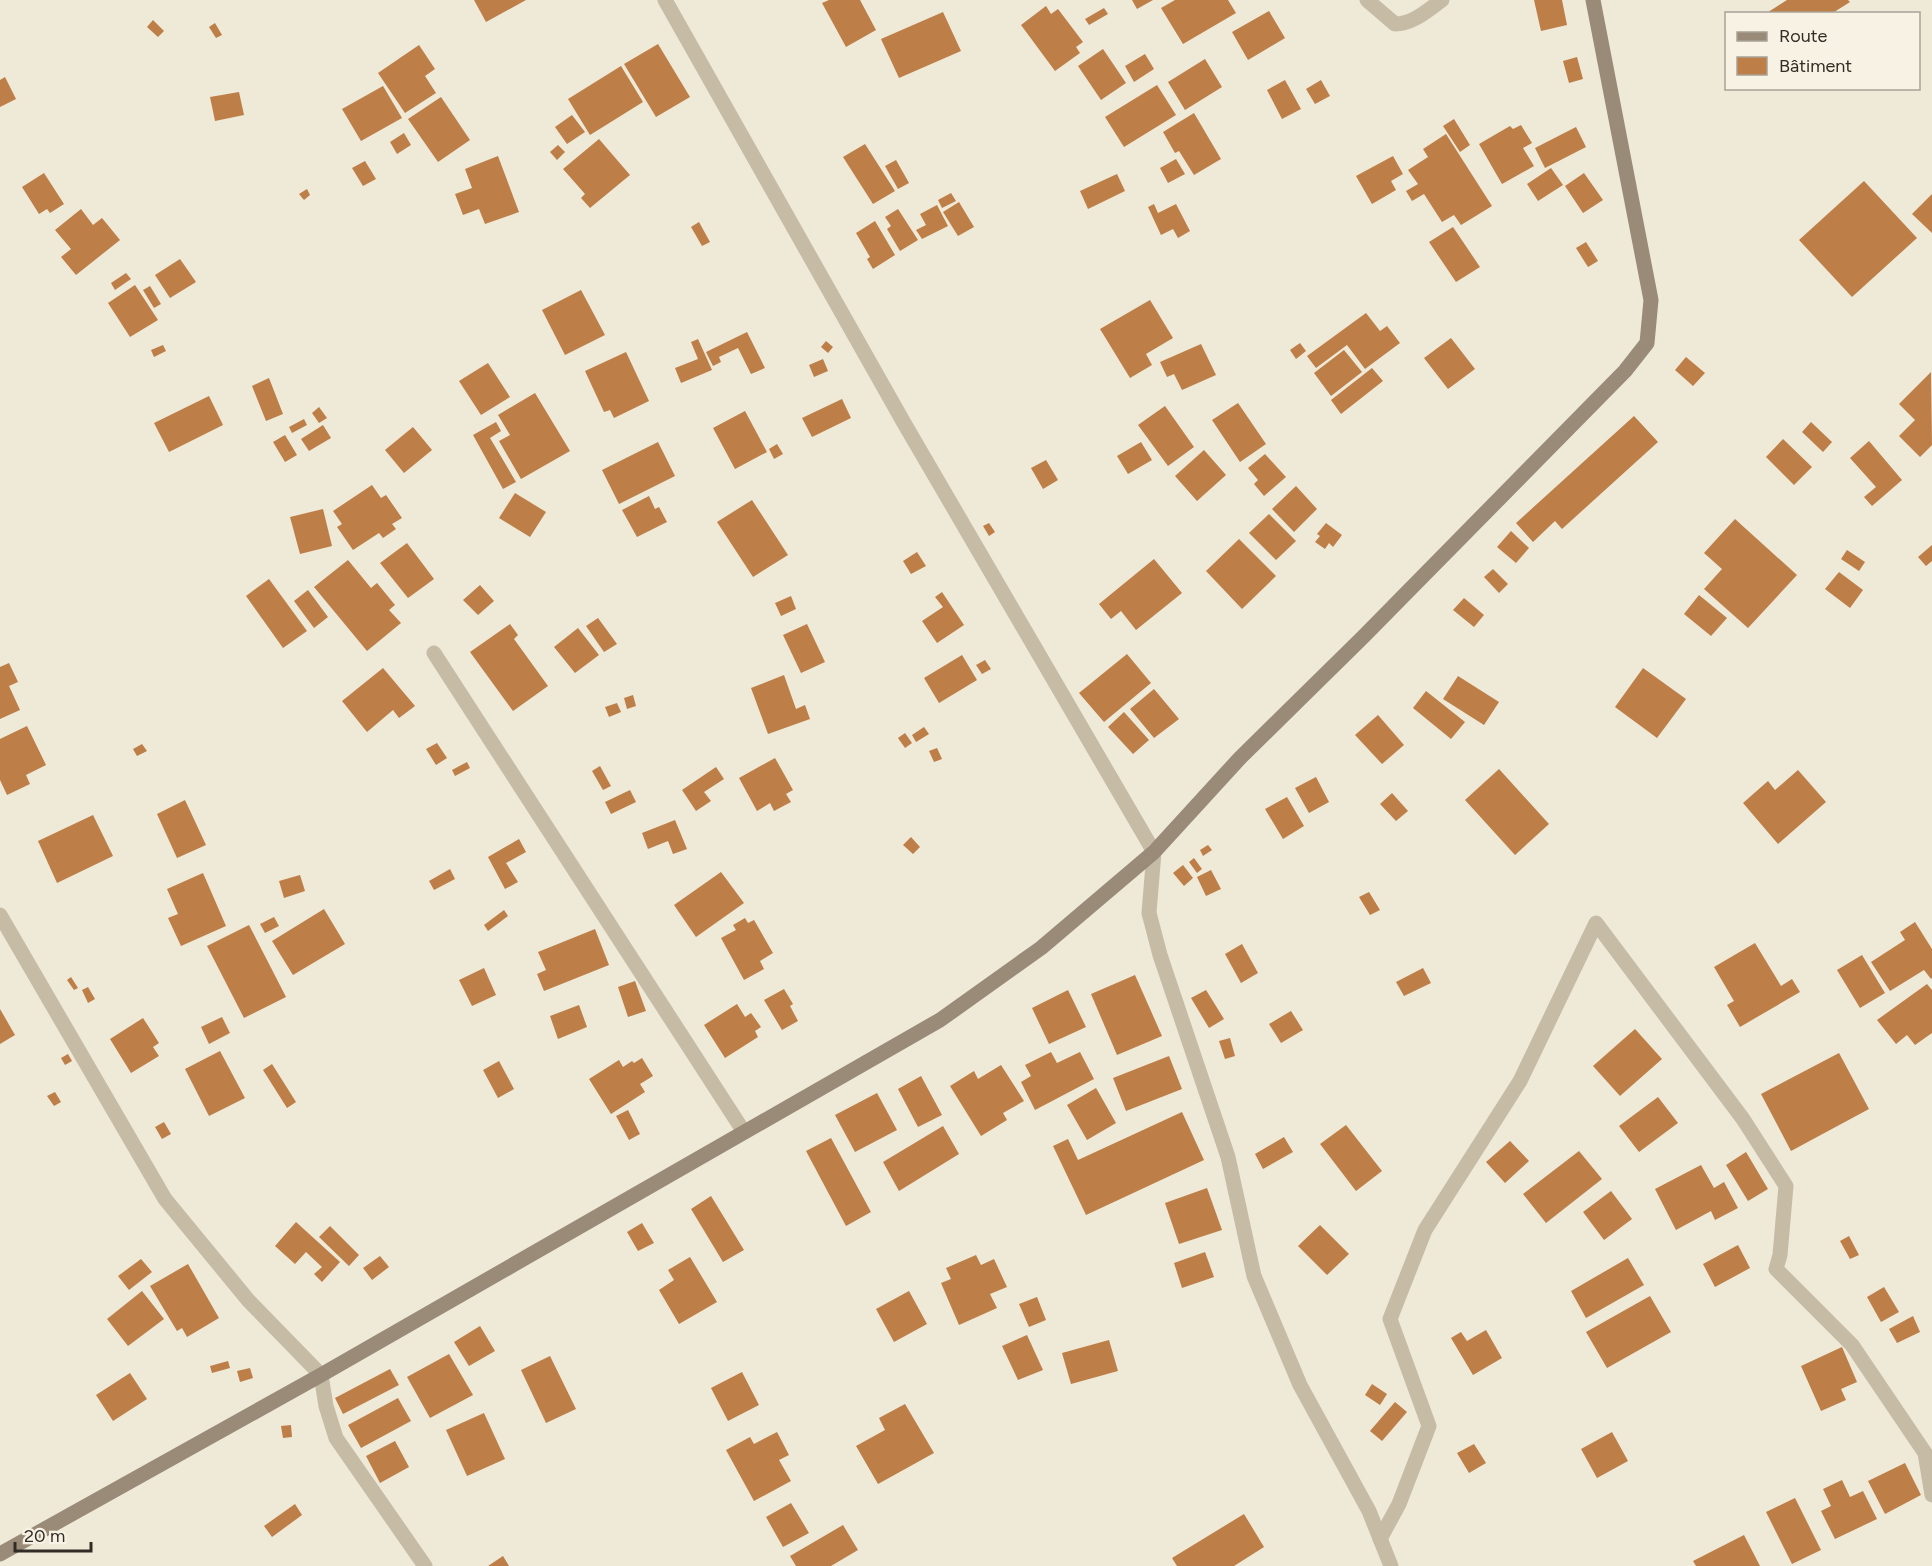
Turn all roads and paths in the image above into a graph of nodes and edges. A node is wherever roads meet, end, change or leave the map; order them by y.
1 (665, 0) edge
2 (1367, 0) edge
3 (1442, 0) edge
4 (1593, 0) edge
5 (434, 653) dead end
6 (1154, 852) junction
7 (0, 915) edge
8 (744, 1132) junction
9 (321, 1375) junction
10 (1932, 1495) edge
11 (1380, 1539) junction
12 (0, 1554) edge
13 (425, 1566) edge
14 (1391, 1566) edge

1 - 6 street
2 - 3 street
4 - 6 street
5 - 8 street
6 - 8 street
6 - 11 street
7 - 9 street
8 - 9 street
9 - 12 street
9 - 13 street
10 - 11 street
11 - 14 street

